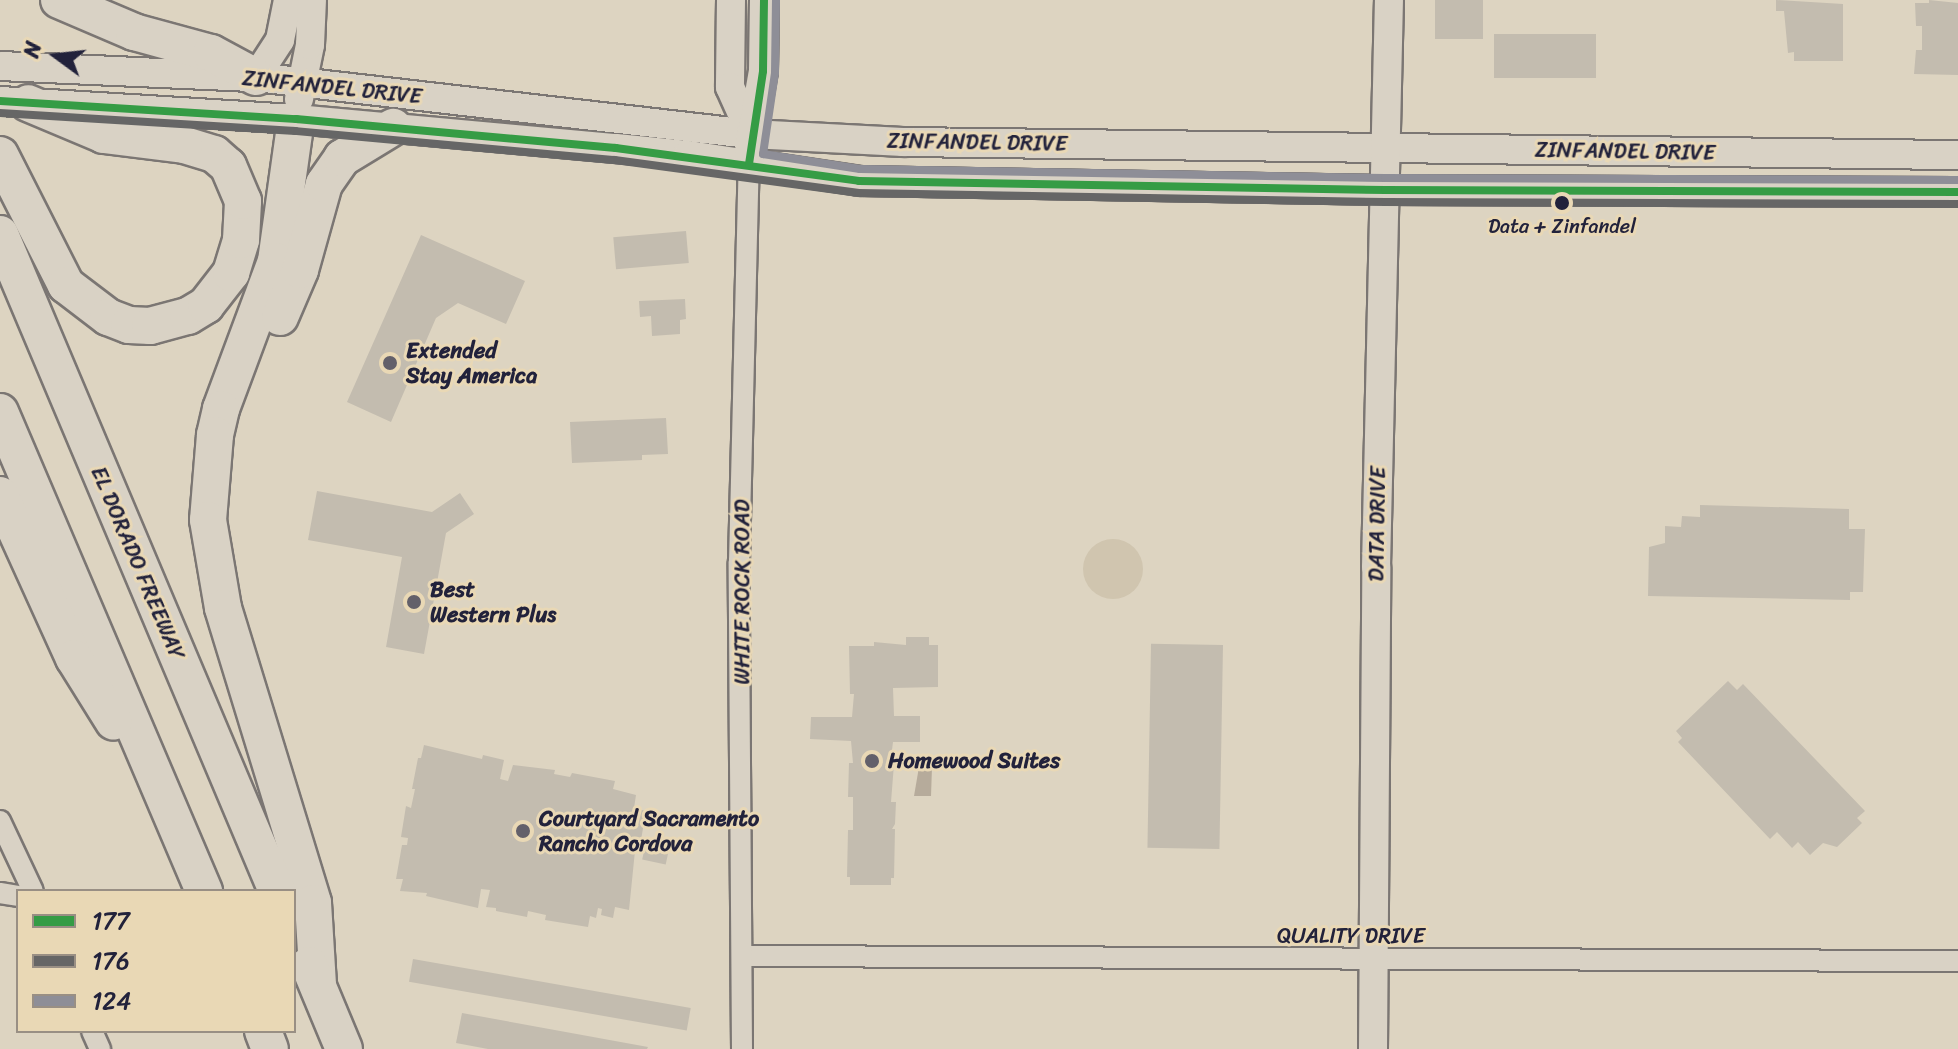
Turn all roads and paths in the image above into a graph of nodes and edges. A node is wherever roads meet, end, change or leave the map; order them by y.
1 (59, 0) edge
2 (288, 0) edge
3 (312, 0) edge
4 (731, 0) edge
5 (764, 0) edge
6 (1389, 0) edge
7 (11, 67) edge
8 (127, 72) junction
9 (256, 77) junction
10 (302, 83) junction
11 (14, 102) edge
12 (296, 119) junction
13 (393, 127) junction
14 (751, 134) junction
15 (1116, 145) junction
16 (1200, 145) junction
17 (1386, 146) junction
18 (0, 155) edge
19 (1958, 155) edge
20 (749, 164) junction
21 (919, 181) junction
22 (1116, 184) junction
23 (1385, 190) junction
24 (1958, 192) edge
25 (0, 234) edge
26 (221, 409) junction
27 (0, 412) edge
28 (0, 495) edge
29 (173, 817) junction
30 (0, 821) edge
31 (32, 889) edge
32 (203, 889) edge
33 (276, 889) edge
34 (296, 935) edge
35 (744, 956) junction
36 (1375, 960) junction
37 (1958, 961) edge
38 (318, 985) junction
39 (344, 1049) edge
40 (742, 1049) edge
41 (1373, 1049) edge

1 - 9 highway
2 - 9 main road
3 - 10 main road
4 - 14 main road, WHITE ROCK ROAD
5 - 14 main road, WHITE ROCK ROAD
6 - 17 main road, DATA DRIVE
7 - 8 main road, ZINFANDEL DRIVE
8 - 9 main road, ZINFANDEL DRIVE
8 - 12 main road
9 - 10 main road, ZINFANDEL DRIVE
10 - 12 main road
10 - 14 main road, ZINFANDEL DRIVE
11 - 12 main road, ZINFANDEL DRIVE
11 - 18 highway
12 - 13 main road, ZINFANDEL DRIVE
12 - 26 highway
13 - 20 main road, ZINFANDEL DRIVE
13 - 26 highway
14 - 15 main road, ZINFANDEL DRIVE
14 - 20 main road, WHITE ROCK ROAD
15 - 16 main road, ZINFANDEL DRIVE
15 - 21 main road
16 - 17 main road, ZINFANDEL DRIVE
16 - 22 main road
17 - 19 main road, ZINFANDEL DRIVE
17 - 23 main road, DATA DRIVE
20 - 21 main road, ZINFANDEL DRIVE
20 - 35 street, WHITE ROCK ROAD
21 - 22 main road, ZINFANDEL DRIVE
22 - 23 main road, ZINFANDEL DRIVE
23 - 24 main road, ZINFANDEL DRIVE
23 - 36 main road, DATA DRIVE
25 - 33 highway, EL DORADO FREEWAY
26 - 38 highway
27 - 29 highway
28 - 29 highway
29 - 32 highway
30 - 31 street
34 - 38 highway
35 - 36 street, QUALITY DRIVE
35 - 40 street, WHITE ROCK ROAD
36 - 37 street, QUALITY DRIVE
36 - 41 main road, DATA DRIVE
38 - 39 highway

